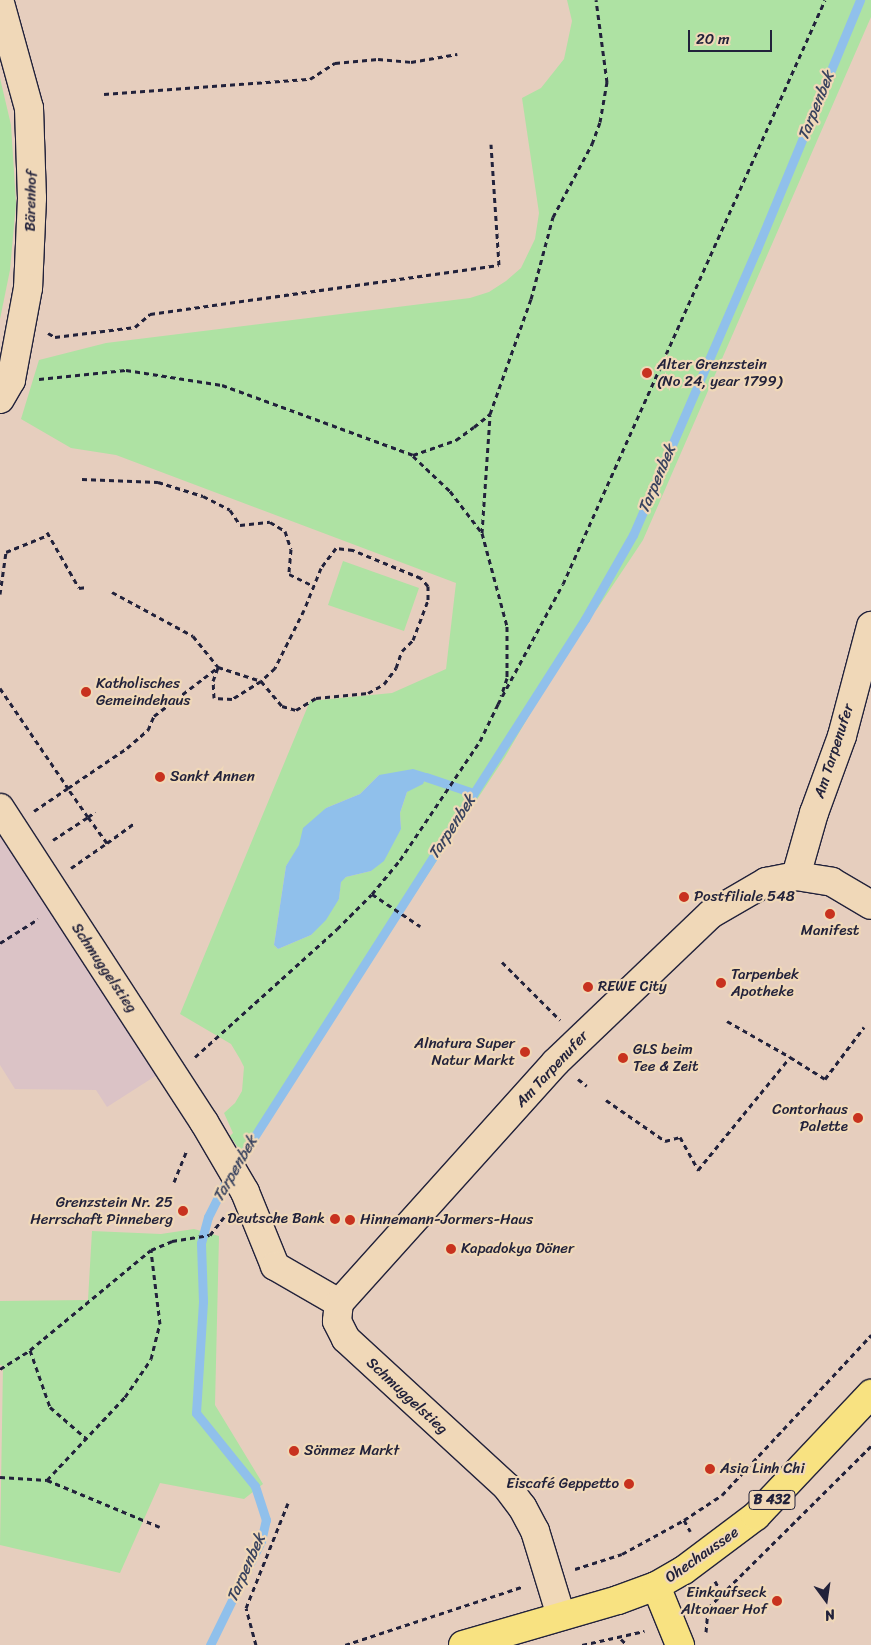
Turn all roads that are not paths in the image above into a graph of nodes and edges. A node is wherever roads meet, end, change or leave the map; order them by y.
1 (0, 3) edge
2 (6, 390) edge
3 (871, 626) edge
4 (6, 817) edge
5 (796, 876) junction
6 (871, 906) edge
7 (339, 1303) junction
8 (871, 1394) edge
9 (656, 1586) junction
10 (561, 1616) junction
11 (463, 1645) edge
12 (680, 1645) edge

1 - 2 street, Bärenhof
3 - 5 street, Am Tarpenufer
4 - 7 street, Schmuggelstieg
5 - 6 street, Am Tarpenufer
5 - 7 street, Am Tarpenufer
7 - 10 street, Schmuggelstieg
8 - 9 main road, Ohechaussee / B 432
9 - 10 main road, B 432
9 - 12 main road
10 - 11 main road, B 432

